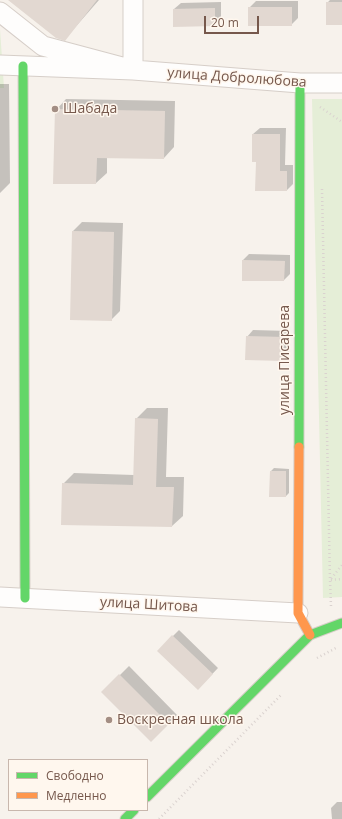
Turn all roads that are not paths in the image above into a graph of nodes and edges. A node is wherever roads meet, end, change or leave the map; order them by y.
1 (133, 0) edge
2 (0, 12) edge
3 (0, 65) edge
4 (23, 66) junction
5 (133, 70) junction
6 (300, 83) junction
7 (342, 83) edge
8 (0, 596) edge
9 (25, 598) junction
10 (298, 613) junction
11 (342, 623) edge
12 (310, 635) junction
13 (148, 795) edge
14 (133, 811) edge
15 (125, 819) edge

1 - 5 street
2 - 5 street, улица Добролюбова
3 - 4 street, улица Добролюбова
4 - 5 street, улица Добролюбова
4 - 9 street
5 - 6 street, улица Добролюбова
6 - 7 street, улица Добролюбова
6 - 10 street, улица Писарева
8 - 9 street, улица Шитова
9 - 10 street, улица Шитова
10 - 12 street, улица Писарева
11 - 12 street
12 - 13 street
14 - 15 street

